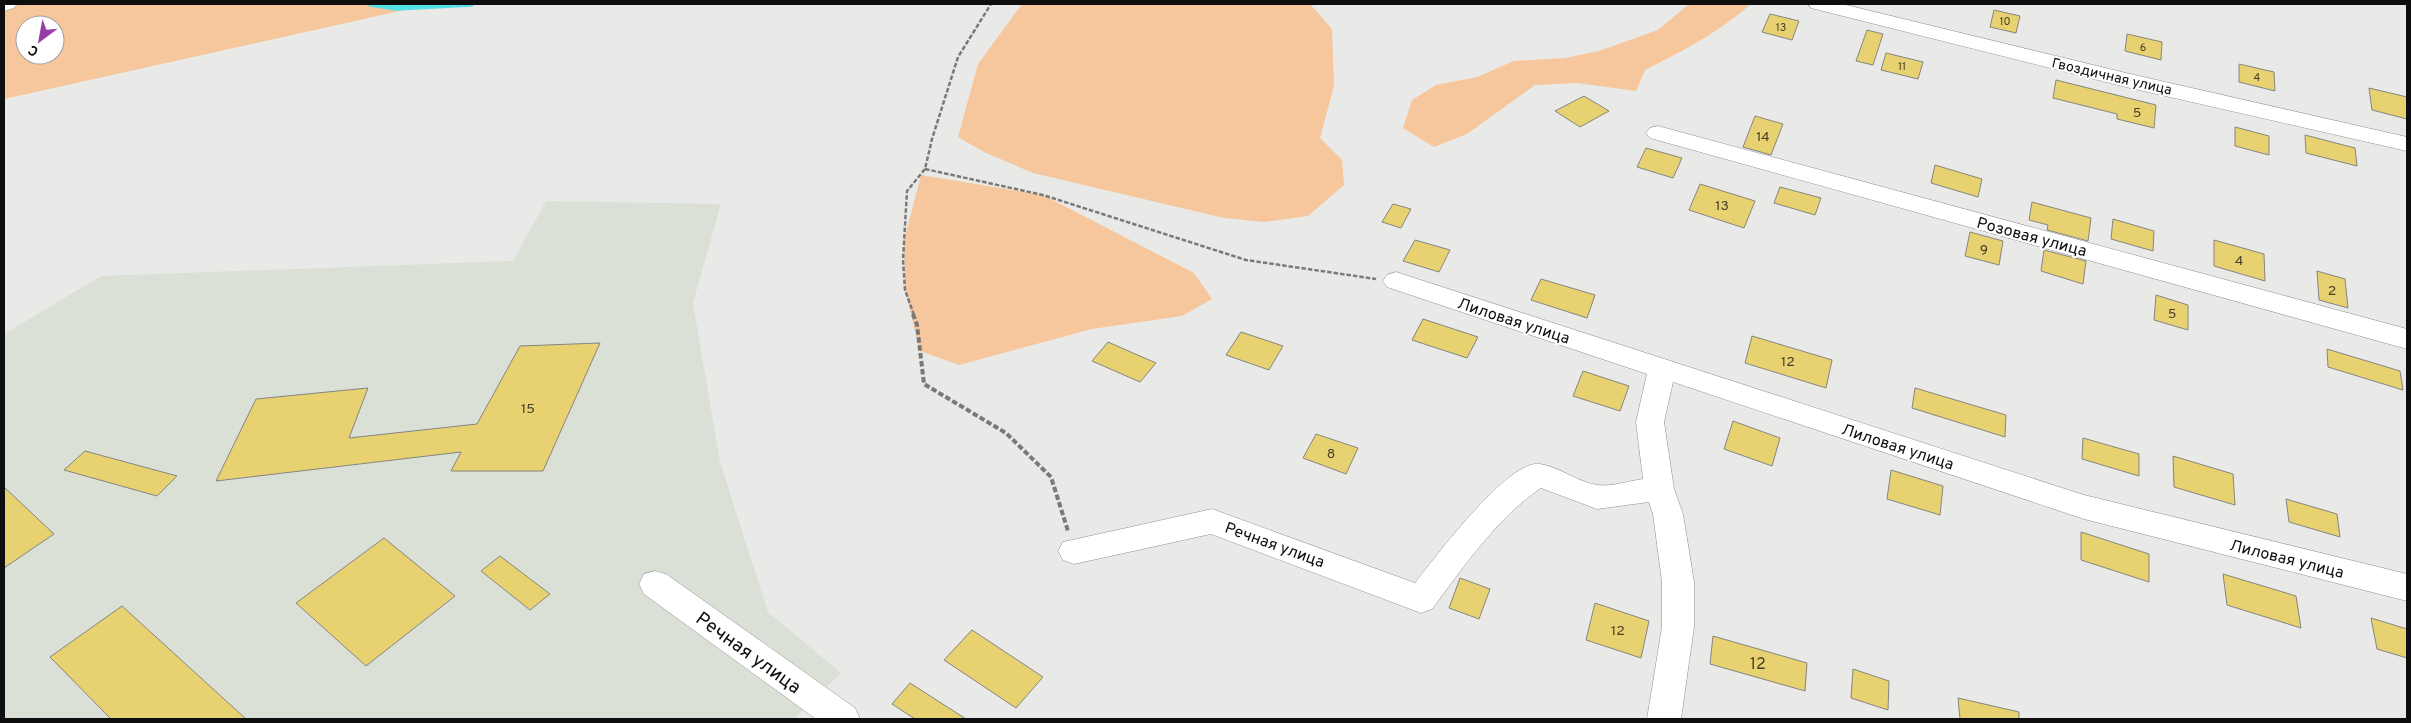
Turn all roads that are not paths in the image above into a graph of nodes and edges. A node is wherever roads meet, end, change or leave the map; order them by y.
1 (8, 4) edge
2 (1818, 4) edge
3 (4, 5) edge
4 (1658, 133) dead end
5 (2407, 144) edge
6 (1396, 282) road end
7 (2407, 339) edge
8 (1662, 369) junction
9 (1660, 489) junction
10 (1074, 551) road end
11 (655, 584) dead end
12 (2407, 588) edge
13 (842, 719) edge
14 (1664, 719) edge

1 - 3 street
2 - 5 street, Гвоздичная улица
4 - 7 street, Розовая улица
6 - 8 street, Лиловая улица
8 - 9 street
8 - 12 street, Лиловая улица
9 - 10 street, Речная улица
9 - 14 street
11 - 13 street, Речная улица

